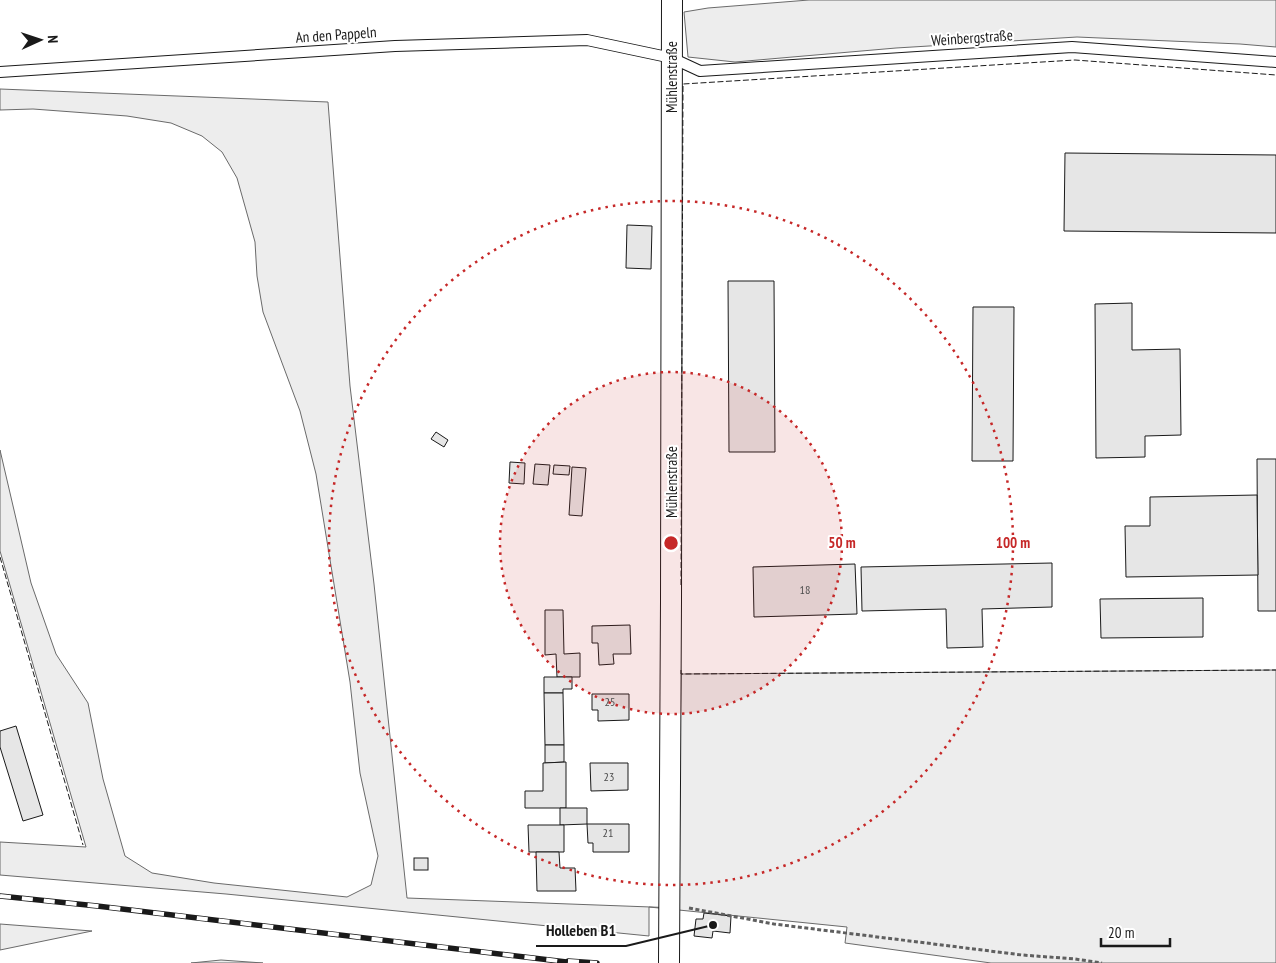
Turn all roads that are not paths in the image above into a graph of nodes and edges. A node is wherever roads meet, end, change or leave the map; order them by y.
1 (672, 0) edge
2 (672, 58) junction
3 (1276, 62) edge
4 (0, 72) edge
5 (669, 963) edge

1 - 2 street, Mühlenstraße
2 - 3 lane, Weinbergstraße
2 - 4 lane, An den Pappeln
2 - 5 street, Mühlenstraße

